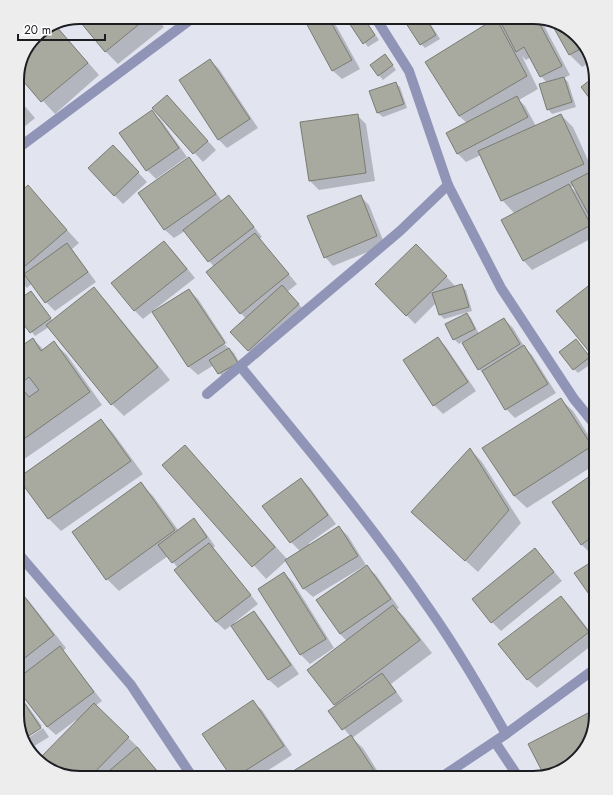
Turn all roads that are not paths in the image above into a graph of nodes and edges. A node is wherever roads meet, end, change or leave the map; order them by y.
1 (185, 24) edge
2 (379, 24) edge
3 (24, 144) edge
4 (448, 185) junction
5 (240, 366) junction
6 (208, 394) dead end
7 (589, 417) edge
8 (24, 560) edge
9 (589, 673) edge
10 (506, 734) junction
11 (495, 742) junction
12 (188, 771) edge
13 (451, 771) edge
14 (514, 771) edge

1 - 3 street
2 - 4 street
4 - 5 street
4 - 7 street
5 - 6 street
5 - 10 street
8 - 12 street
9 - 10 street
10 - 11 street
11 - 13 street
11 - 14 street

